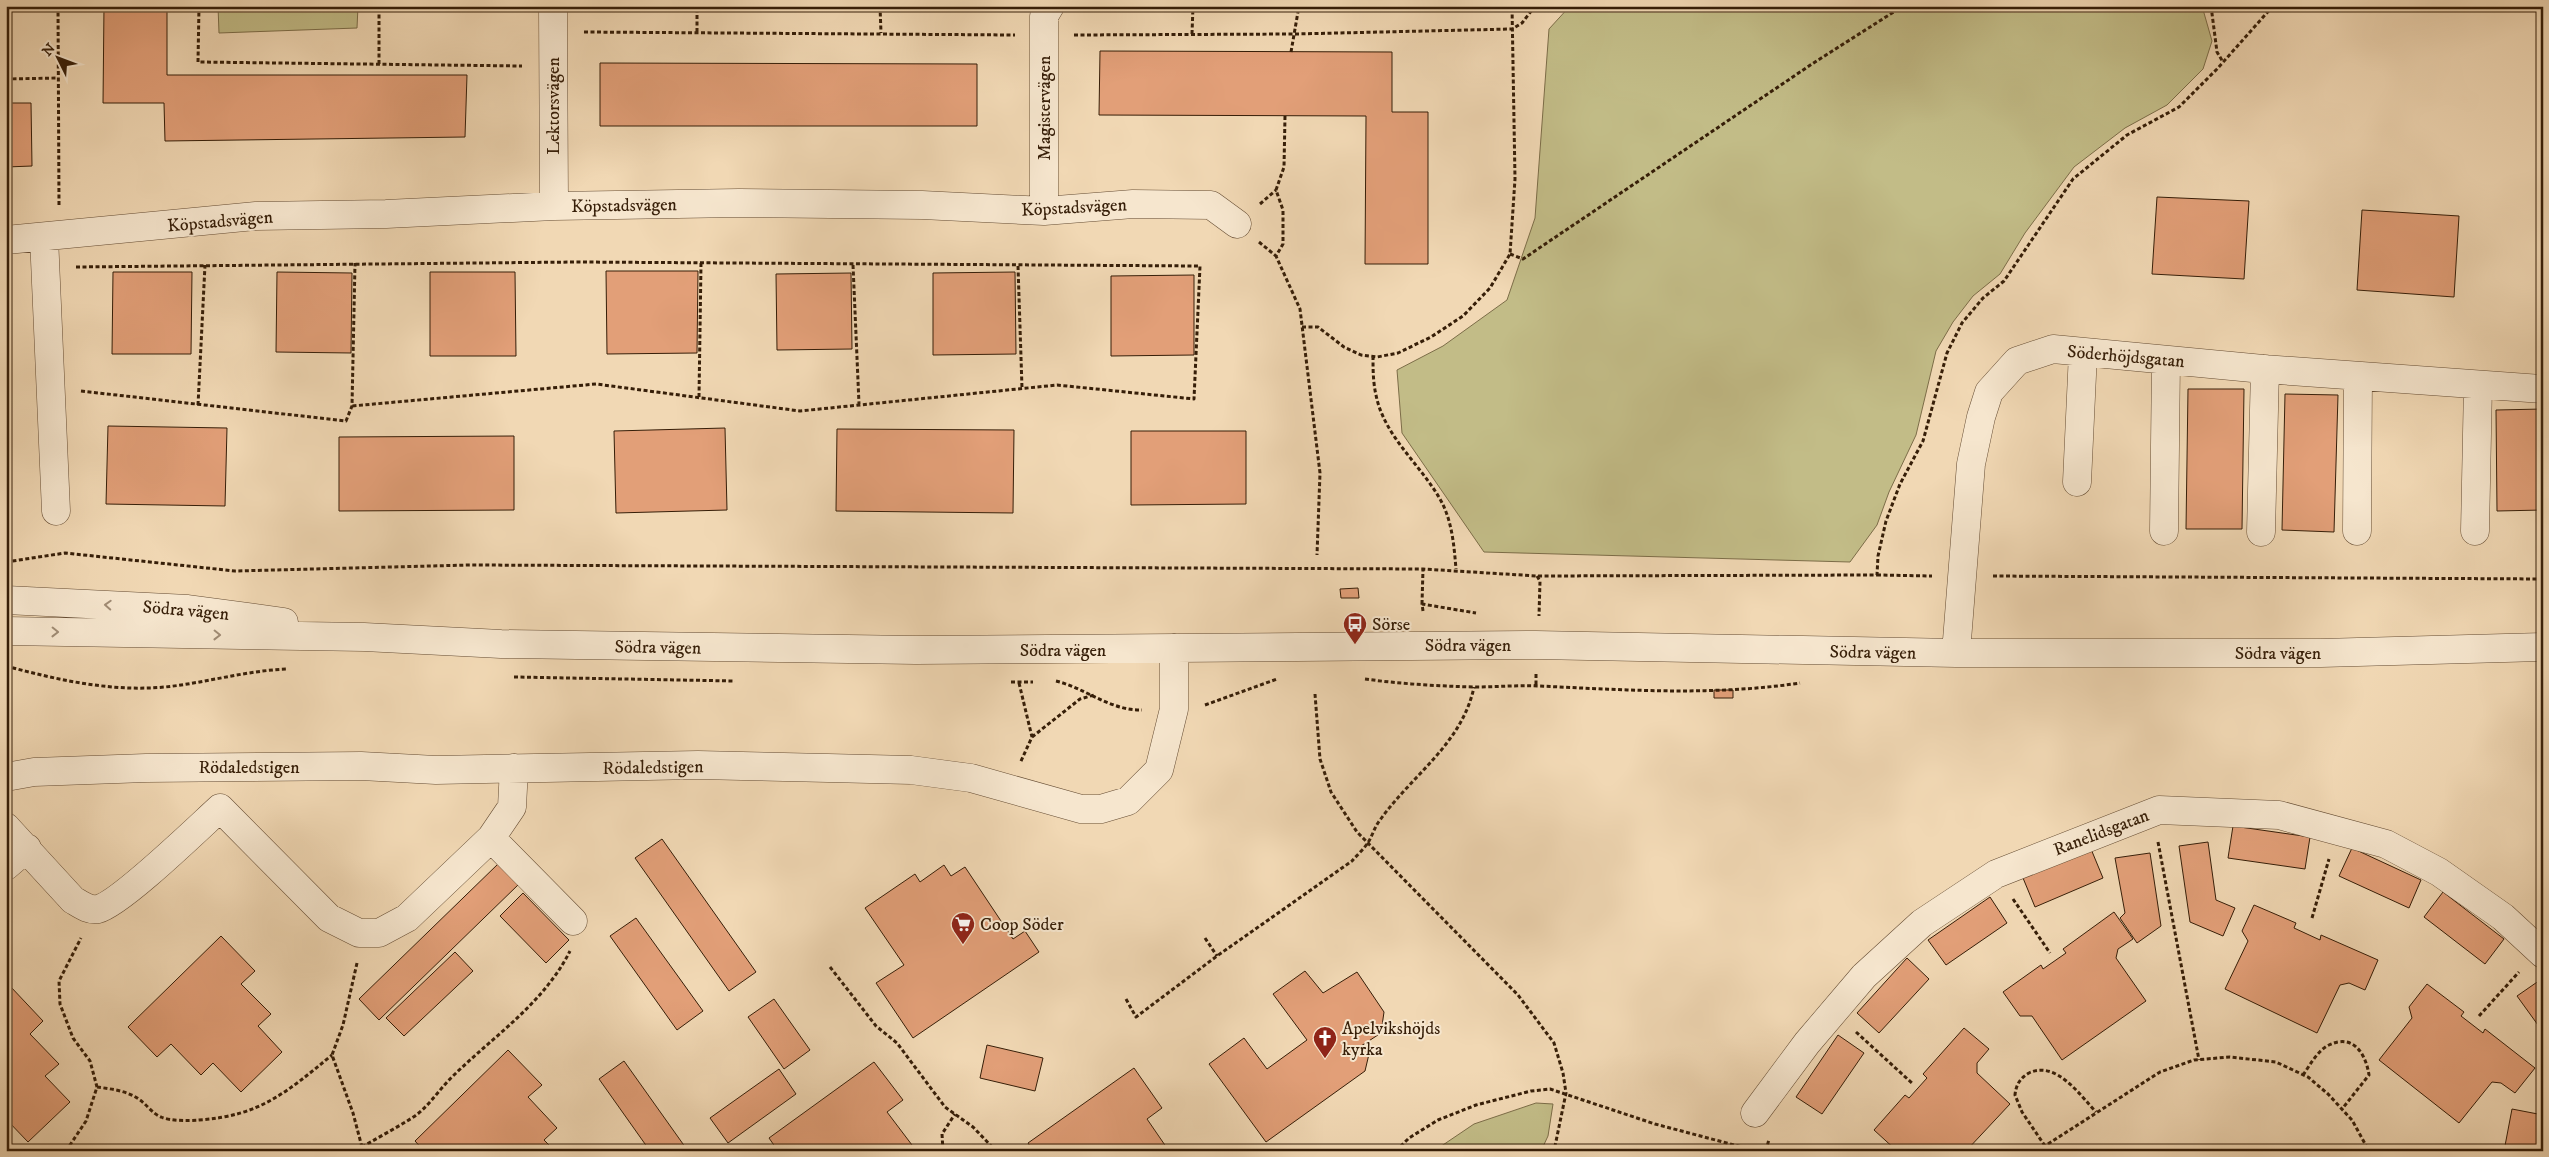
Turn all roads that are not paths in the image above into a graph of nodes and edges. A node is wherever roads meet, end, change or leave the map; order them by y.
1 (553, 6) edge
2 (1050, 6) edge
3 (554, 206) junction
4 (1044, 212) junction
5 (1237, 224) dead end
6 (52, 237) junction
7 (6, 240) edge
8 (2083, 353) junction
9 (2166, 360) junction
10 (2265, 369) junction
11 (2358, 376) junction
12 (2478, 386) junction
13 (2543, 389) edge
14 (2077, 482) dead end
15 (56, 511) dead end
16 (2164, 531) dead end
17 (2357, 531) dead end
18 (2475, 531) dead end
19 (2261, 532) dead end
20 (6, 600) edge
21 (6, 631) edge
22 (364, 637) junction
23 (2543, 647) edge
24 (1174, 648) junction
25 (1956, 653) junction
26 (227, 768) junction
27 (514, 768) junction
28 (6, 777) edge
29 (220, 808) junction
30 (6, 827) edge
31 (491, 838) junction
32 (26, 848) junction
33 (6, 866) edge
34 (573, 921) road end
35 (2541, 952) edge
36 (1755, 1113) dead end

1 - 3 street, Lektorsvägen
2 - 4 street, Magistervägen
3 - 4 street, Köpstadsvägen
3 - 6 street, Köpstadsvägen
4 - 5 street, Köpstadsvägen
6 - 7 street, Köpstadsvägen
6 - 15 street
8 - 9 street, Söderhöjdsgatan
8 - 14 street
8 - 25 street, Söderhöjdsgatan
9 - 10 street, Söderhöjdsgatan
9 - 16 street
10 - 11 street, Söderhöjdsgatan
10 - 19 street
11 - 12 street, Söderhöjdsgatan
11 - 17 street
12 - 13 street, Söderhöjdsgatan
12 - 18 street
22 -> 20 street, Södra vägen
21 -> 22 street, Södra vägen
22 - 24 street, Södra vägen
23 - 25 street, Södra vägen
24 - 25 street, Södra vägen
24 - 27 street, Rödaledstigen
26 - 27 street, Rödaledstigen
26 - 28 street, Rödaledstigen
26 - 29 street
27 - 31 street
29 - 31 street
29 - 32 street
30 - 32 street
31 - 34 street
32 - 33 street
35 - 36 street, Ranelidsgatan

